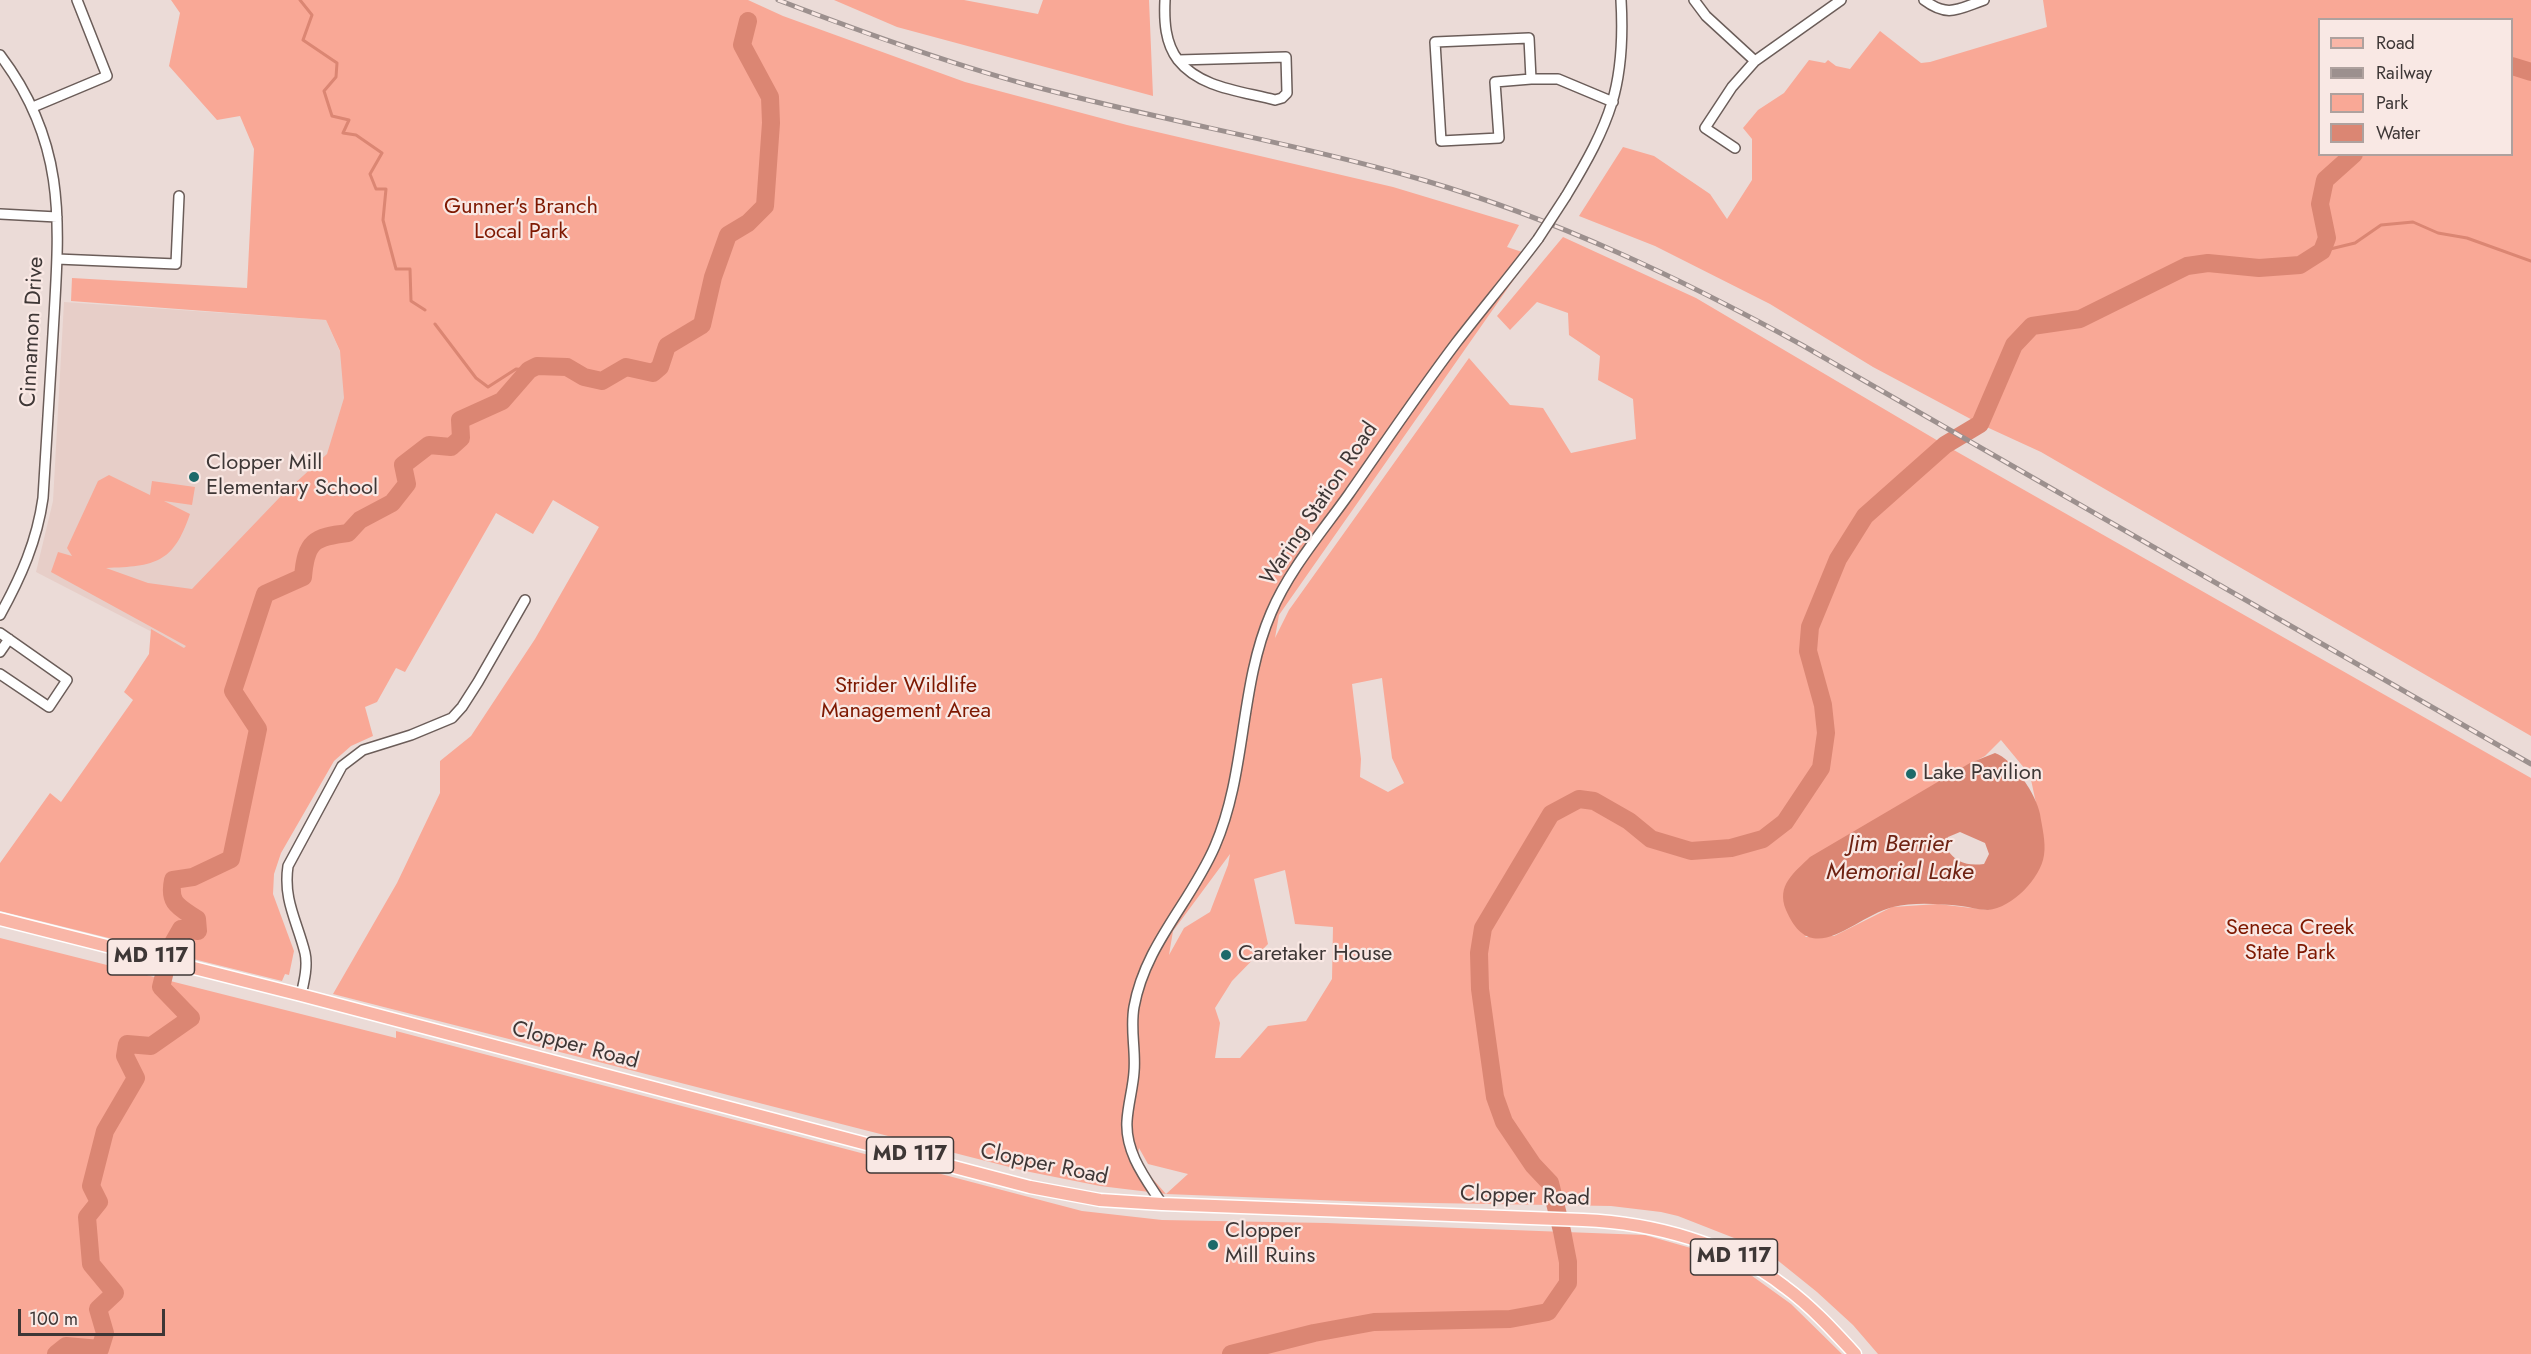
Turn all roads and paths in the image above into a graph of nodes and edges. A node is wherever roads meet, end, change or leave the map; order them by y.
1 (76, 0) edge
2 (1165, 0) edge
3 (1621, 0) edge
4 (1694, 0) edge
5 (1841, 0) edge
6 (1924, 0) edge
7 (1984, 0) edge
8 (0, 55) edge
9 (1178, 60) junction
10 (1755, 61) junction
11 (1532, 79) junction
12 (1613, 102) junction
13 (33, 107) junction
14 (1735, 148) dead end
15 (179, 196) dead end
16 (0, 214) edge
17 (57, 217) junction
18 (57, 259) junction
19 (525, 600) dead end
20 (0, 615) edge
21 (0, 633) edge
22 (9, 639) junction
23 (0, 652) edge
24 (0, 674) edge
25 (0, 919) edge
26 (301, 995) junction
27 (1162, 1204) junction
28 (1855, 1354) edge

1 - 13 street
2 - 9 street
3 - 12 street, Waring Station Road
4 - 10 street
5 - 10 street
6 - 7 street
8 - 13 street, Cinnamon Drive
9 - 9 street
10 - 14 street
11 - 11 street
11 - 12 street
12 - 27 street, Waring Station Road, bridge
13 - 17 street, Cinnamon Drive
15 - 18 street
16 - 17 street
17 - 18 street, Cinnamon Drive
18 - 20 street, Cinnamon Drive
19 - 26 street
21 - 22 street
22 - 23 street
22 - 24 street
25 - 26 main road, Clopper Road / MD 117
26 - 27 main road, Clopper Road / MD 117
27 - 28 main road, Clopper Road / MD 117

